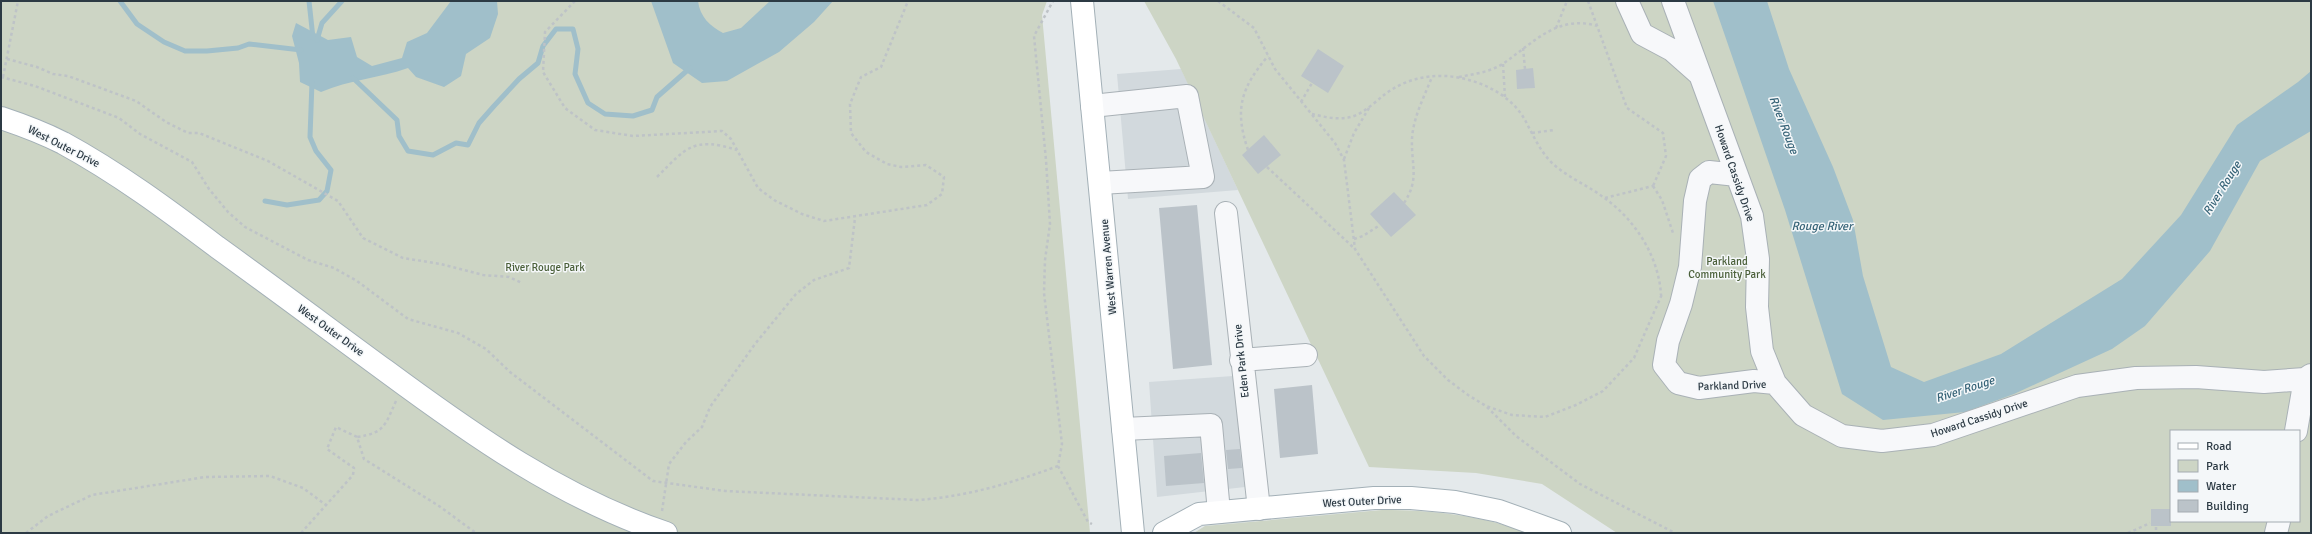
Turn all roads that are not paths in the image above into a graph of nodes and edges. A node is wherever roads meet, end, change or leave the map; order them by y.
1 (1082, 1) edge
2 (1627, 1) edge
3 (1672, 1) edge
4 (1678, 42) junction
5 (1092, 106) junction
6 (1, 118) edge
7 (1737, 175) junction
8 (1100, 183) junction
9 (1226, 214) dead end
10 (1306, 356) dead end
11 (1241, 360) junction
12 (2308, 377) edge
13 (1775, 383) junction
14 (1123, 429) junction
15 (2296, 430) edge
16 (1259, 509) junction
17 (1219, 512) junction
18 (2279, 522) edge
19 (1186, 527) edge
20 (662, 532) edge
21 (1133, 533) edge
22 (1164, 533) edge
23 (1560, 533) edge
24 (2276, 533) edge

1 - 5 main road, West Warren Avenue
2 - 4 street
3 - 4 street, Howard Cassidy Drive
4 - 7 street, Howard Cassidy Drive
5 - 8 main road, West Warren Avenue
5 - 8 street
6 - 20 main road, West Outer Drive
7 - 13 street, Howard Cassidy Drive
7 - 13 street, Parkland Drive
8 - 14 main road, West Warren Avenue
9 - 11 street, Eden Park Drive
10 - 11 street
11 - 16 street, Eden Park Drive
12 - 13 street, Howard Cassidy Drive
12 - 15 street
14 - 17 street
14 - 21 main road, West Warren Avenue
16 - 17 main road, West Outer Drive
16 - 23 main road, West Outer Drive
17 - 19 main road, West Outer Drive
18 - 24 street
19 - 22 main road, West Outer Drive

